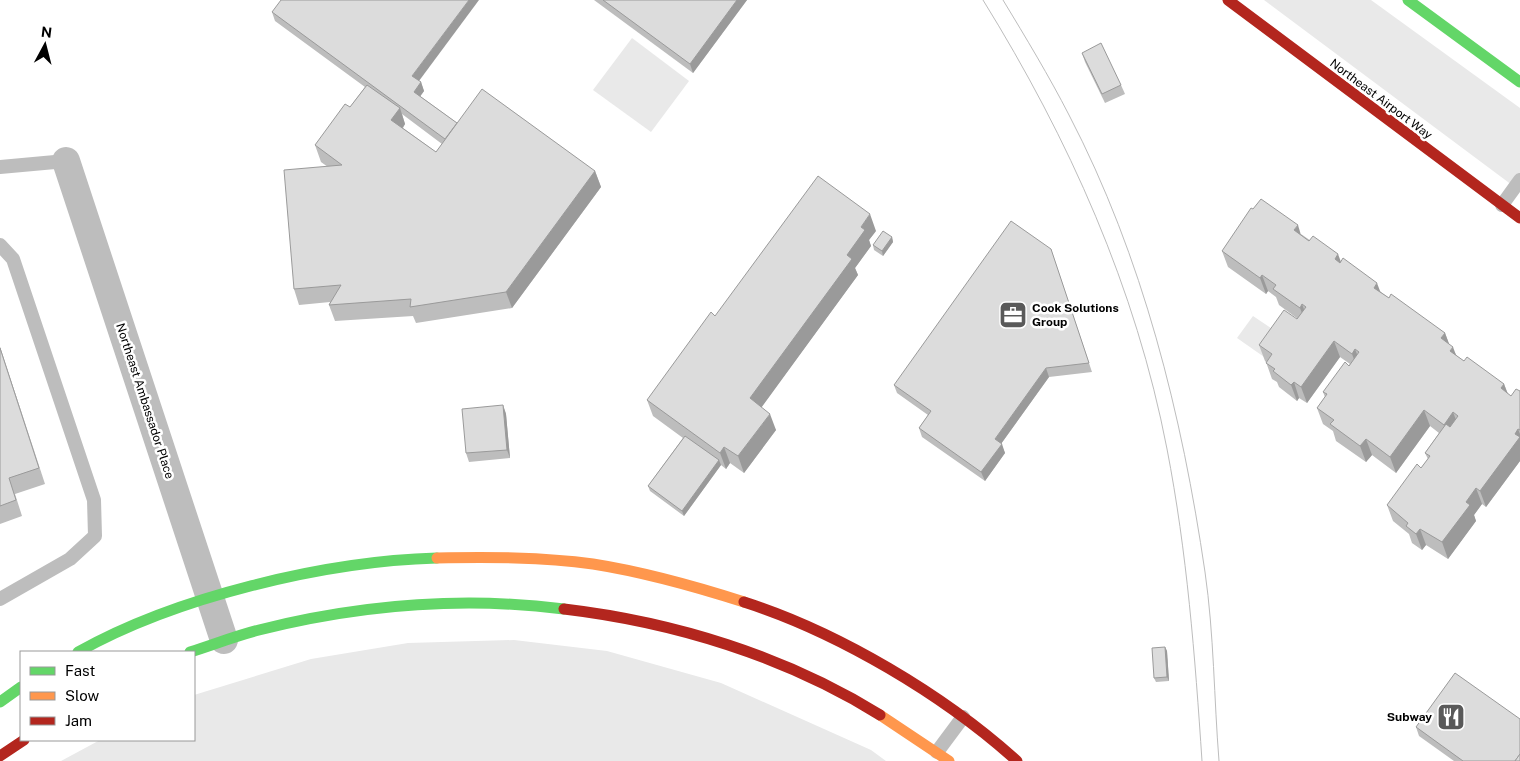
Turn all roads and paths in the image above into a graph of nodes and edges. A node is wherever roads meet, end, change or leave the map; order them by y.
1 (1228, 0) edge
2 (1408, 0) edge
3 (1520, 82) edge
4 (66, 161) joint
5 (0, 167) edge
6 (1520, 180) edge
7 (1502, 205) junction
8 (1520, 218) edge
9 (0, 245) edge
10 (210, 598) junction
11 (0, 599) edge
12 (224, 640) junction
13 (80, 651) edge
14 (193, 651) edge
15 (20, 688) edge
16 (0, 702) edge
17 (963, 717) junction
18 (22, 741) edge
19 (937, 752) junction
20 (0, 756) edge
21 (949, 761) edge
22 (1017, 761) edge

1 - 7 street, Northeast Airport Way
2 - 3 street
4 - 5 lane
4 - 10 street, Northeast Ambassador Place
6 - 7 lane
7 - 8 street, Northeast Airport Way
9 - 11 lane
10 - 12 street, Northeast Ambassador Place
10 - 13 street
10 - 17 street
12 - 14 street
12 - 19 street
15 - 16 street
17 - 19 lane
17 - 22 street
18 - 20 street
19 - 21 street

